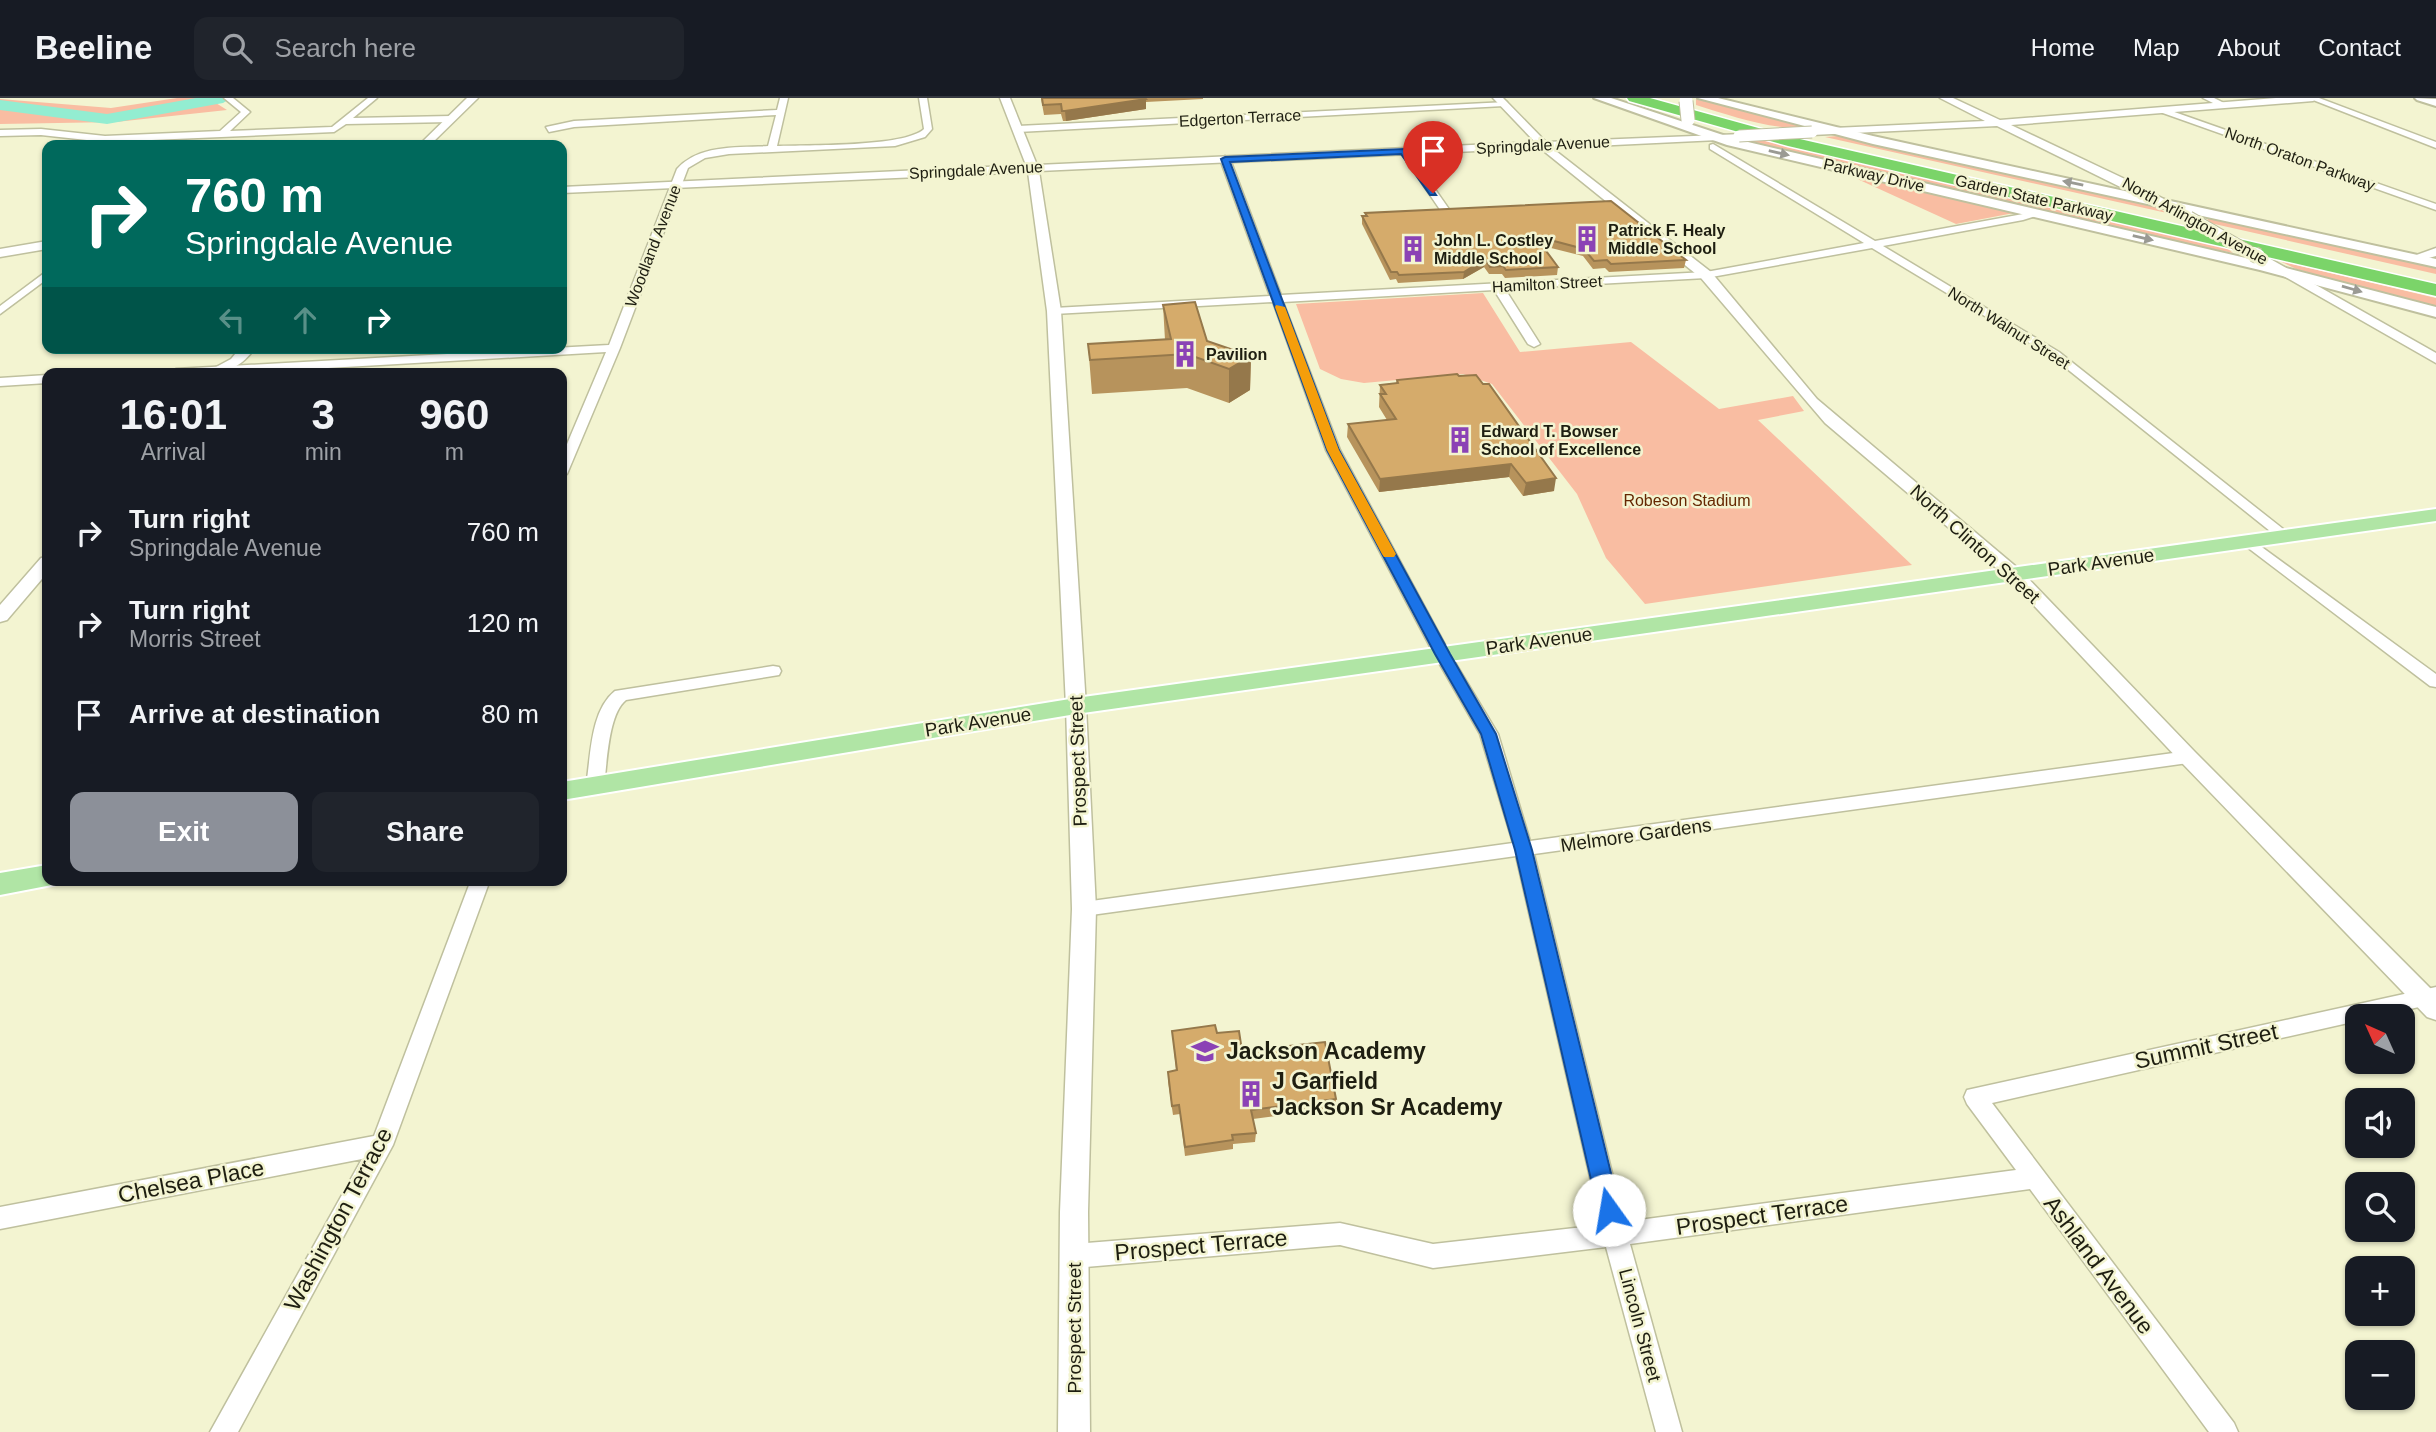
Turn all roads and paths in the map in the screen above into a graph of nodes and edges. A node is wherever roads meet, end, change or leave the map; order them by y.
1 (373, 98) edge
2 (473, 98) edge
3 (785, 98) edge
4 (923, 98) edge
5 (1005, 98) edge
6 (1600, 98) edge
7 (1634, 98) edge
8 (1661, 98) edge
9 (1704, 98) edge
10 (1945, 98) edge
11 (2207, 98) edge
12 (2313, 98) edge
13 (2421, 98) edge
14 (229, 99) edge
15 (1686, 99) edge
16 (1501, 101) edge
17 (2436, 103) edge
18 (2224, 105) junction
19 (2163, 110) junction
20 (780, 112) junction
21 (1658, 118) junction
22 (451, 119) junction
23 (344, 121) junction
24 (2001, 123) junction
25 (549, 129) dead end
26 (1018, 129) junction
27 (1838, 131) junction
28 (223, 133) junction
29 (0, 134) edge
30 (214, 140) edge
31 (429, 140) edge
32 (1713, 142) junction
33 (1543, 145) junction
34 (2436, 145) edge
35 (772, 148) junction
36 (1404, 151) junction
37 (1225, 159) junction
38 (1033, 168) junction
39 (677, 183) junction
40 (567, 190) edge
41 (2163, 203) junction
42 (2436, 207) edge
43 (1446, 212) edge
44 (2036, 213) junction
45 (1874, 244) junction
46 (42, 246) edge
47 (2436, 252) edge
48 (0, 253) edge
49 (2414, 258) junction
50 (2436, 263) edge
51 (2286, 271) junction
52 (1706, 275) junction
53 (42, 278) edge
54 (2436, 280) edge
55 (1497, 287) junction
56 (2436, 290) edge
57 (1277, 299) junction
58 (0, 311) edge
59 (1054, 311) junction
60 (2436, 312) edge
61 (1534, 344) dead end
62 (614, 348) junction
63 (567, 351) edge
64 (243, 354) edge
65 (514, 354) edge
66 (2436, 359) edge
67 (222, 368) edge
68 (280, 368) edge
69 (42, 379) edge
70 (0, 382) edge
71 (567, 459) edge
72 (2436, 515) edge
73 (2285, 536) junction
74 (2248, 541) junction
75 (42, 568) edge
76 (2014, 574) junction
77 (0, 616) edge
78 (1442, 654) junction
79 (773, 671) dead end
80 (2436, 682) edge
81 (1076, 706) junction
82 (2188, 757) junction
83 (595, 786) junction
84 (567, 790) edge
85 (1524, 850) junction
86 (42, 877) edge
87 (0, 884) edge
88 (479, 886) edge
89 (1084, 909) junction
90 (2432, 1001) edge
91 (1975, 1097) joint
92 (382, 1144) junction
93 (2035, 1178) junction
94 (0, 1218) edge
95 (1615, 1235) junction
96 (1074, 1256) junction
97 (223, 1432) edge
98 (1074, 1432) edge
99 (1669, 1432) edge
100 (2225, 1432) edge

1 - 23 street
2 - 22 street
3 - 20 street
4 - 35 street, Woodland Avenue
5 - 26 street, Prospect Street
6 - 21 main road, Parkway Drive
7 - 56 highway, Garden State Parkway
8 - 54 highway, Garden State Parkway
9 - 27 main road
10 - 24 street, North Arlington Avenue
11 - 18 street
12 - 18 street, Springdale Avenue
12 - 34 street
13 - 17 main road
14 - 28 street
15 - 21 main road, bridge
16 - 26 street, Edgerton Terrace
16 - 33 street, North Clinton Street
18 - 19 street, Springdale Avenue
19 - 24 street, Springdale Avenue
19 - 42 street, North Oraton Parkway
20 - 25 street
20 - 35 street
21 - 32 main road, Parkway Drive
22 - 23 street
22 - 31 street
23 - 28 street
24 - 27 street, Springdale Avenue
24 - 41 street, North Arlington Avenue
26 - 38 street, Prospect Street
27 - 32 street, Springdale Avenue, bridge
41 -> 27 main road, Parkway Drive
28 - 29 street
28 - 30 street
32 - 33 street, Springdale Avenue
32 -> 44 main road, Parkway Drive
32 - 45 street, North Walnut Street
33 - 36 street, Springdale Avenue
33 - 52 street, North Clinton Street
35 - 39 street, Woodland Avenue
36 - 37 street, Springdale Avenue
36 - 43 street
37 - 38 street, Springdale Avenue
37 - 57 street, Lincoln Street
38 - 39 street, Springdale Avenue
38 - 59 street, Prospect Street
39 - 40 street, Springdale Avenue
39 - 62 street, Woodland Avenue
41 - 49 main road, Parkway Drive
41 - 51 street, North Arlington Avenue, bridge
44 - 45 street, Hamilton Street
44 -> 51 main road, Parkway Drive
45 - 52 street, Hamilton Street
45 - 73 street, North Walnut Street
46 - 48 street
47 - 49 street
49 - 50 main road, Parkway Drive
51 -> 60 main road, Parkway Drive
51 - 66 street, North Arlington Avenue
52 - 55 street, Hamilton Street
52 - 76 street, North Clinton Street
53 - 58 street
55 - 57 street, Hamilton Street
55 - 61 street
57 - 59 street, Hamilton Street
57 - 78 street, Lincoln Street
59 - 81 street, Prospect Street
62 - 63 street
62 - 71 street, Woodland Avenue
64 - 67 street
65 - 68 street
69 - 70 street
72 - 73 main road, Park Avenue
73 - 74 main road, Park Avenue
74 - 76 main road, Park Avenue
74 - 80 street
75 - 77 street
76 - 78 main road, Park Avenue
76 - 82 street, North Clinton Street
78 - 81 main road, Park Avenue
78 - 85 street, Lincoln Street
79 - 83 street
81 - 83 main road, Park Avenue
81 - 89 street, Prospect Street
82 - 85 street, Melmore Gardens
82 - 90 street, North Clinton Street
83 - 84 main road, Park Avenue
85 - 89 street, Melmore Gardens
85 - 95 street, Lincoln Street
86 - 87 main road
88 - 92 street, Washington Terrace
89 - 96 street, Prospect Street
90 - 91 street, Summit Street
91 - 93 street, Ashland Avenue
92 - 94 street, Chelsea Place
92 - 97 street, Washington Terrace
93 - 95 street, Prospect Terrace
93 - 100 street, Ashland Avenue
95 - 96 street, Prospect Terrace
95 - 99 street, Lincoln Street
96 - 98 street, Prospect Street

